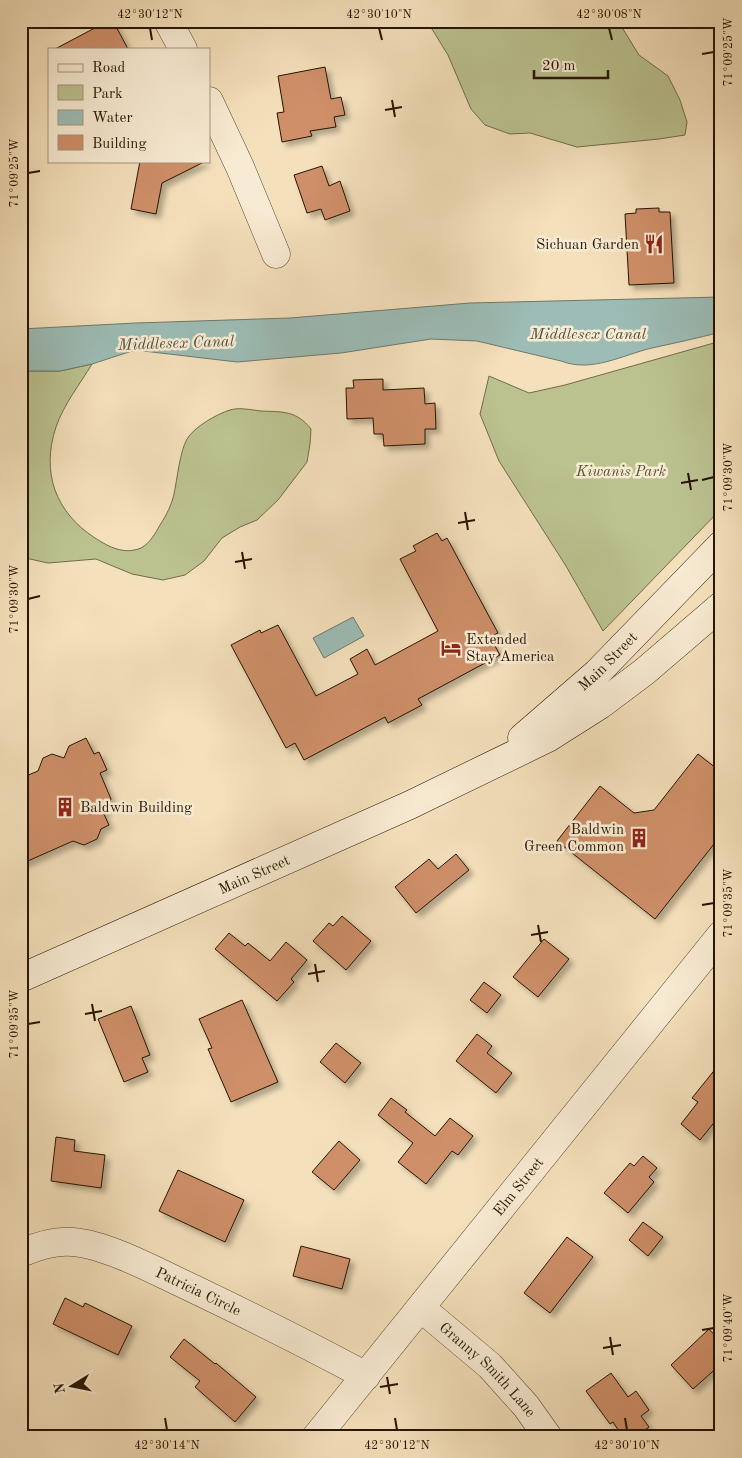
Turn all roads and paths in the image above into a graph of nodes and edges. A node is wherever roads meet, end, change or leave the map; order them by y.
1 (168, 21) edge
2 (182, 48) edge
3 (210, 102) edge
4 (276, 254) dead end
5 (721, 545) edge
6 (721, 606) edge
7 (486, 767) junction
8 (721, 935) edge
9 (21, 978) edge
10 (21, 1253) edge
11 (421, 1308) junction
12 (366, 1376) junction
13 (316, 1437) edge
14 (548, 1437) edge

1 - 2 street
3 - 4 street
5 - 7 street, Main Street
6 - 7 street, Main Street
7 - 9 street, Main Street
8 - 11 street, Elm Street
10 - 12 street, Patricia Circle
11 - 12 street, Elm Street
11 - 14 street, Granny Smith Lane
12 - 13 street, Elm Street

